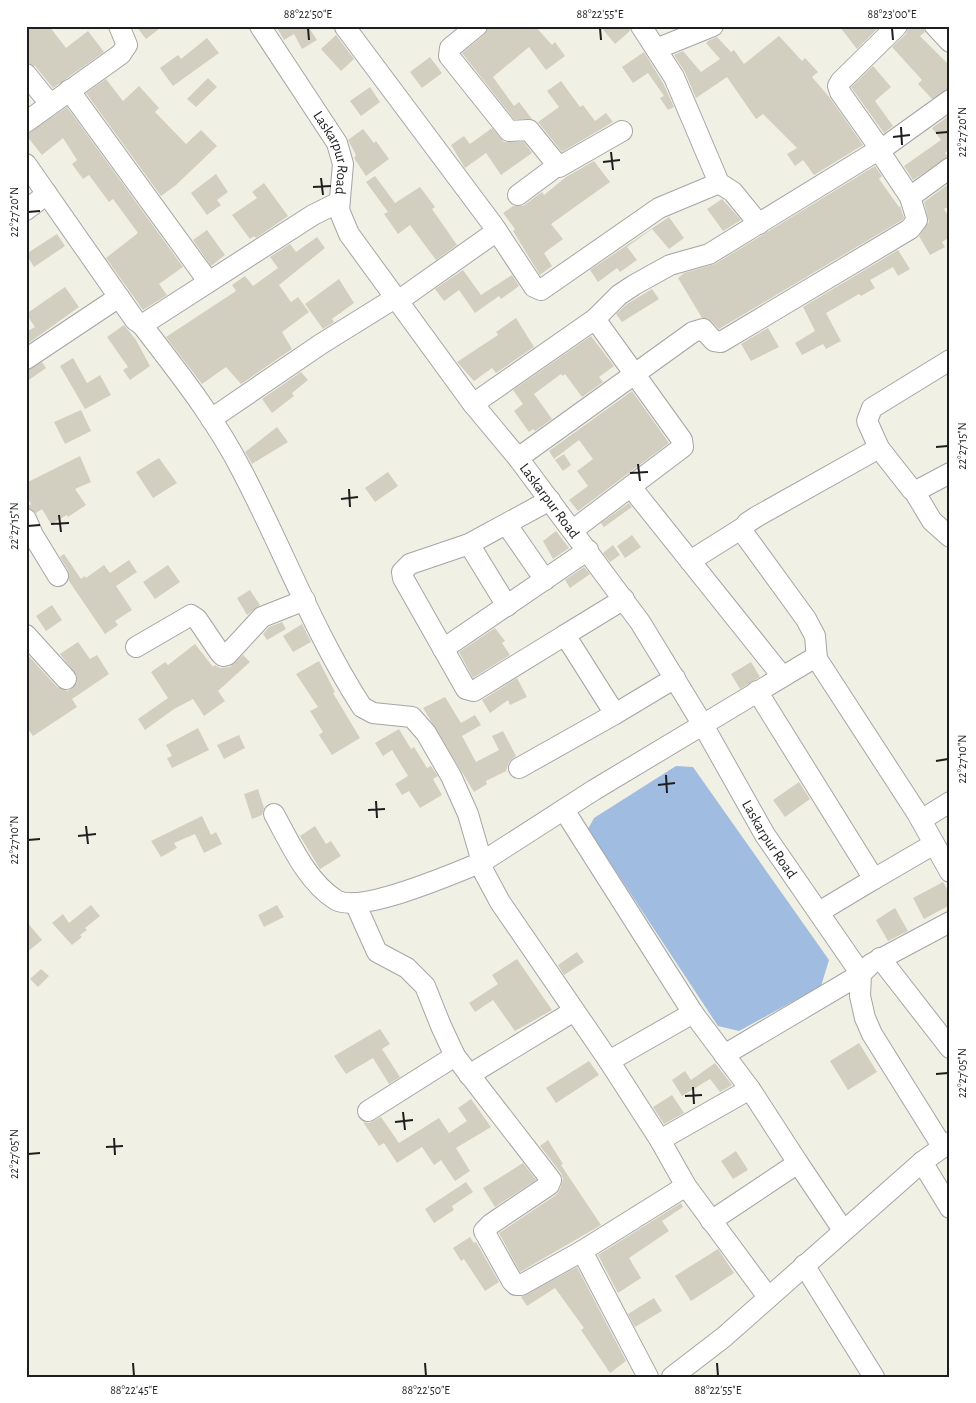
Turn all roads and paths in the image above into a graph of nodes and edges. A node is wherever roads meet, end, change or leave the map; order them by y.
1 (119, 26) edge
2 (260, 26) edge
3 (477, 26) edge
4 (641, 26) edge
5 (713, 26) edge
6 (897, 26) edge
7 (936, 26) edge
8 (345, 27) edge
9 (950, 42) edge
10 (656, 49) junction
11 (26, 74) edge
12 (69, 90) junction
13 (950, 100) edge
14 (50, 104) junction
15 (26, 122) edge
16 (622, 132) dead end
17 (878, 150) junction
18 (26, 164) edge
19 (557, 166) junction
20 (950, 168) edge
21 (720, 183) junction
22 (47, 194) junction
23 (518, 195) dead end
24 (910, 197) junction
25 (338, 202) junction
26 (26, 210) edge
27 (759, 224) junction
28 (497, 231) junction
29 (208, 281) junction
30 (119, 297) junction
31 (397, 300) junction
32 (595, 319) junction
33 (142, 325) junction
34 (26, 359) edge
35 (950, 360) edge
36 (634, 374) junction
37 (473, 404) junction
38 (211, 419) junction
39 (878, 448) junction
40 (518, 458) junction
41 (950, 473) edge
42 (630, 487) junction
43 (914, 491) junction
44 (550, 500) junction
45 (26, 519) edge
46 (507, 525) junction
47 (744, 527) junction
48 (573, 530) junction
49 (950, 537) edge
50 (469, 544) junction
51 (588, 550) junction
52 (690, 561) junction
53 (58, 576) dead end
54 (544, 580) junction
55 (624, 599) junction
56 (305, 600) junction
57 (507, 606) junction
58 (565, 634) junction
59 (26, 635) edge
60 (136, 646) dead end
61 (443, 649) junction
62 (817, 659) junction
63 (782, 676) junction
64 (675, 678) junction
65 (66, 679) dead end
66 (756, 691) junction
67 (615, 714) junction
68 (703, 725) junction
69 (519, 768) dead end
70 (950, 802) edge
71 (564, 810) junction
72 (274, 814) dead end
73 (920, 820) junction
74 (934, 844) junction
75 (481, 862) junction
76 (950, 872) edge
77 (874, 878) junction
78 (355, 903) junction
79 (819, 912) junction
80 (950, 922) edge
81 (880, 958) junction
82 (861, 974) junction
83 (574, 1011) junction
84 (693, 1013) junction
85 (950, 1048) edge
86 (724, 1055) junction
87 (455, 1056) junction
88 (609, 1061) junction
89 (469, 1075) junction
90 (750, 1089) junction
91 (368, 1111) dead end
92 (660, 1140) junction
93 (946, 1144) edge
94 (922, 1162) junction
95 (798, 1163) junction
96 (686, 1186) junction
97 (950, 1208) edge
98 (710, 1221) junction
99 (844, 1230) junction
100 (582, 1252) junction
101 (804, 1265) junction
102 (768, 1298) junction
103 (648, 1377) edge
104 (672, 1377) edge
105 (874, 1377) edge

1 - 12 street
2 - 25 street, Laskarpur Road
3 - 19 street
4 - 10 street
5 - 10 street
6 - 17 street
7 - 9 street
8 - 28 street
10 - 21 street
11 - 14 street
12 - 14 street
12 - 29 street
13 - 17 street
14 - 15 street
16 - 19 street
17 - 24 street
17 - 27 street
18 - 22 street
19 - 23 street
20 - 24 street
21 - 27 street
21 - 28 street
22 - 26 street
22 - 30 street
24 - 36 street
25 - 29 street
25 - 31 street, Laskarpur Road
27 - 32 street
28 - 31 street
29 - 33 street
30 - 33 street
30 - 34 street
31 - 37 street, Laskarpur Road
31 - 38 street
32 - 36 street
32 - 37 street
33 - 38 street
35 - 39 street
36 - 40 street
36 - 42 street
37 - 40 street, Laskarpur Road
38 - 56 street
39 - 43 street
39 - 47 street
40 - 44 street, Laskarpur Road
41 - 43 street
42 - 48 street
42 - 52 street
43 - 49 street
44 - 46 street
44 - 48 street, Laskarpur Road
45 - 53 street
46 - 50 street
46 - 54 street
47 - 52 street
47 - 62 street
48 - 51 street, Laskarpur Road
50 - 57 street
50 - 61 street
51 - 54 street
51 - 55 street, Laskarpur Road
52 - 63 street
54 - 57 street
55 - 58 street
55 - 64 street, Laskarpur Road
56 - 60 street
56 - 75 street
57 - 61 street
58 - 61 street
58 - 67 street
59 - 65 street
62 - 63 street
62 - 73 street
63 - 66 street
64 - 67 street
64 - 68 street, Laskarpur Road
66 - 68 street
66 - 77 street
67 - 69 street
68 - 71 street
68 - 79 street, Laskarpur Road
70 - 73 street
71 - 75 street
71 - 84 street
72 - 78 street
73 - 74 street
74 - 76 street
74 - 77 street
75 - 78 street
75 - 83 street
77 - 79 street
78 - 87 street
79 - 82 street, Laskarpur Road
80 - 81 street
81 - 82 street
81 - 85 street
82 - 86 street
82 - 93 street
83 - 88 street
83 - 89 street
84 - 86 street
84 - 88 street
86 - 90 street
87 - 89 street
87 - 91 street
88 - 92 street
89 - 100 street
90 - 92 street
90 - 95 street
92 - 96 street
93 - 94 street
94 - 97 street
94 - 99 street
95 - 98 street
95 - 99 street
96 - 98 street
96 - 100 street
98 - 102 street
99 - 101 street
100 - 103 street
101 - 102 street
101 - 105 street
102 - 104 street

